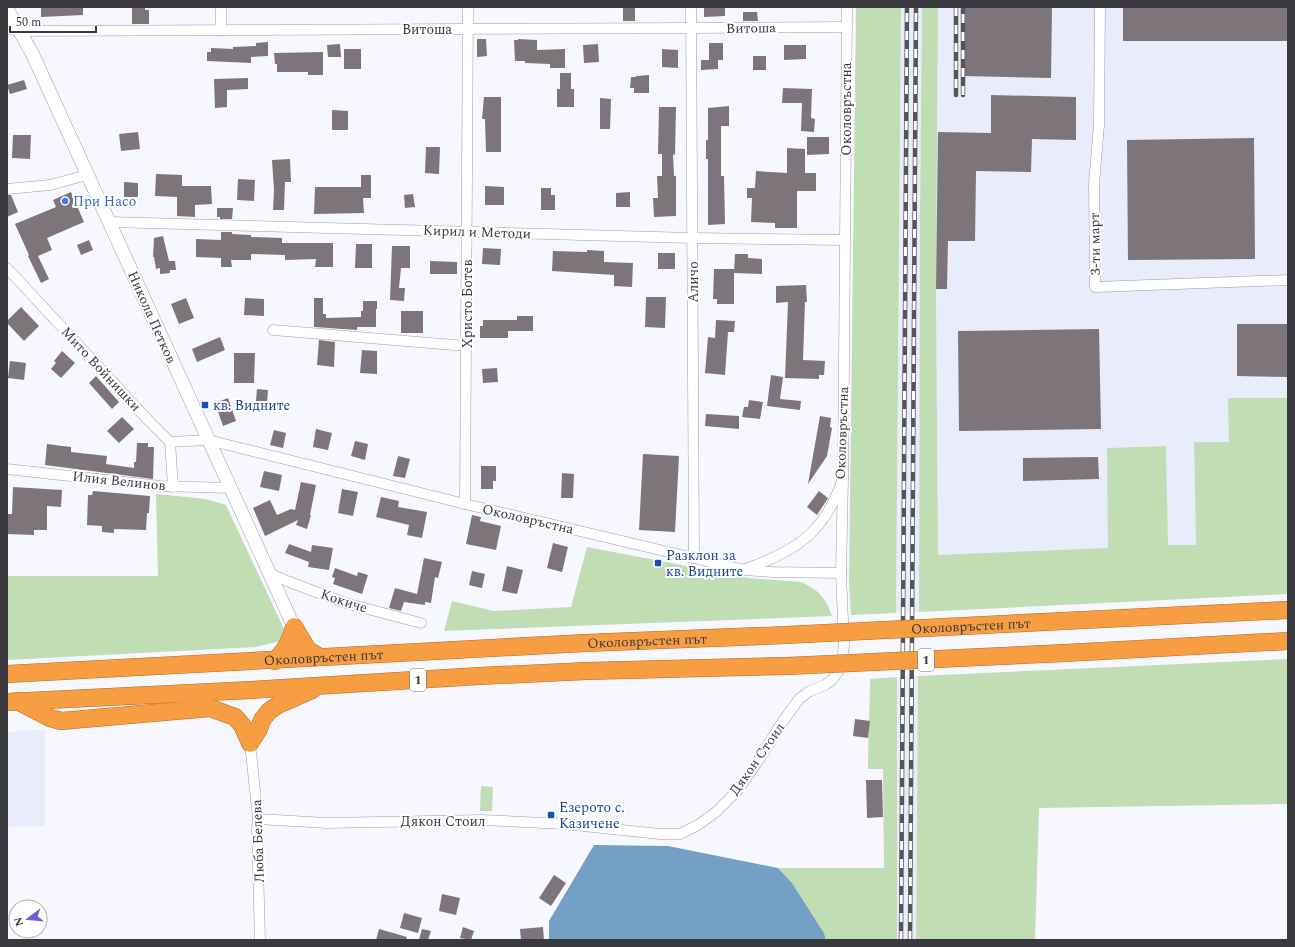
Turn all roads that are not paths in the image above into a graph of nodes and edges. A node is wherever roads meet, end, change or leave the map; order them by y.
1 (221, 7) edge
2 (468, 7) edge
3 (691, 7) edge
4 (847, 7) edge
5 (1100, 7) edge
6 (7, 9) edge
7 (847, 27) junction
8 (691, 28) junction
9 (7, 29) edge
10 (468, 29) junction
11 (221, 30) junction
12 (20, 31) junction
13 (88, 175) junction
14 (7, 186) edge
15 (19, 188) junction
16 (7, 190) edge
17 (109, 222) junction
18 (467, 232) junction
19 (693, 238) junction
20 (845, 240) junction
21 (7, 268) edge
22 (1288, 280) edge
23 (273, 330) dead end
24 (466, 346) junction
25 (208, 440) junction
26 (170, 442) junction
27 (7, 469) edge
28 (843, 478) junction
29 (173, 487) junction
30 (231, 488) junction
31 (465, 504) junction
32 (694, 558) junction
33 (745, 570) junction
34 (269, 573) junction
35 (841, 573) junction
36 (1288, 610) edge
37 (421, 623) dead end
38 (294, 627) junction
39 (1288, 641) edge
40 (320, 657) junction
41 (275, 660) junction
42 (7, 674) edge
43 (323, 685) junction
44 (12, 701) edge
45 (250, 743) junction
46 (258, 819) junction
47 (260, 940) edge

1 - 11 street
2 - 10 street, Христо Ботев
3 - 8 street, Аличо
4 - 7 street, Околовръстна
5 - 22 street, 3-ти март
6 - 12 street, Никола Петков
7 - 8 street, Витоша
7 - 20 street, Околовръстна
8 - 10 street, Витоша
8 - 19 street, Аличо
9 - 12 street, Витоша
10 - 11 street, Витоша
10 - 18 street, Христо Ботев
11 - 12 street, Витоша
12 - 13 street, Никола Петков
13 - 15 street
13 - 17 street, Никола Петков
14 - 15 street
15 - 16 street
17 - 18 street, Кирил и Методи
17 - 25 street, Никола Петков
18 - 19 street, Кирил и Методи
18 - 24 street, Христо Ботев
19 - 20 street, Кирил и Методи
19 - 32 street, Аличо
20 - 28 street, Околовръстна
21 - 26 street, Мито Войнишки
23 - 24 street
24 - 31 street, Христо Ботев
25 - 26 street
25 - 30 street, Никола Петков
25 - 31 street, Околовръстна
26 - 29 street
27 - 29 street, Илия Велинов
28 - 33 street, Околовръстна
28 - 35 street, Дякон Стоил
29 - 30 street, Илия Велинов
30 - 34 street, Никола Петков
31 - 32 street, Околовръстна
32 - 33 street, Околовръстна
33 - 35 street
34 - 37 street, Кокиче
34 - 38 street, Никола Петков
35 - 46 street, Дякон Стоил
36 - 40 highway, Околовръстен път / 1, bridge
38 - 40 highway
38 - 41 highway
39 - 43 highway, Околовръстен път / 1, bridge
40 - 41 highway, Околовръстен път / 1
41 - 42 highway, Околовръстен път / 1
43 - 44 highway, Околовръстен път / 1
43 - 45 highway
44 - 45 highway
45 - 46 street, Люба Белева
46 - 47 street, Люба Белева

